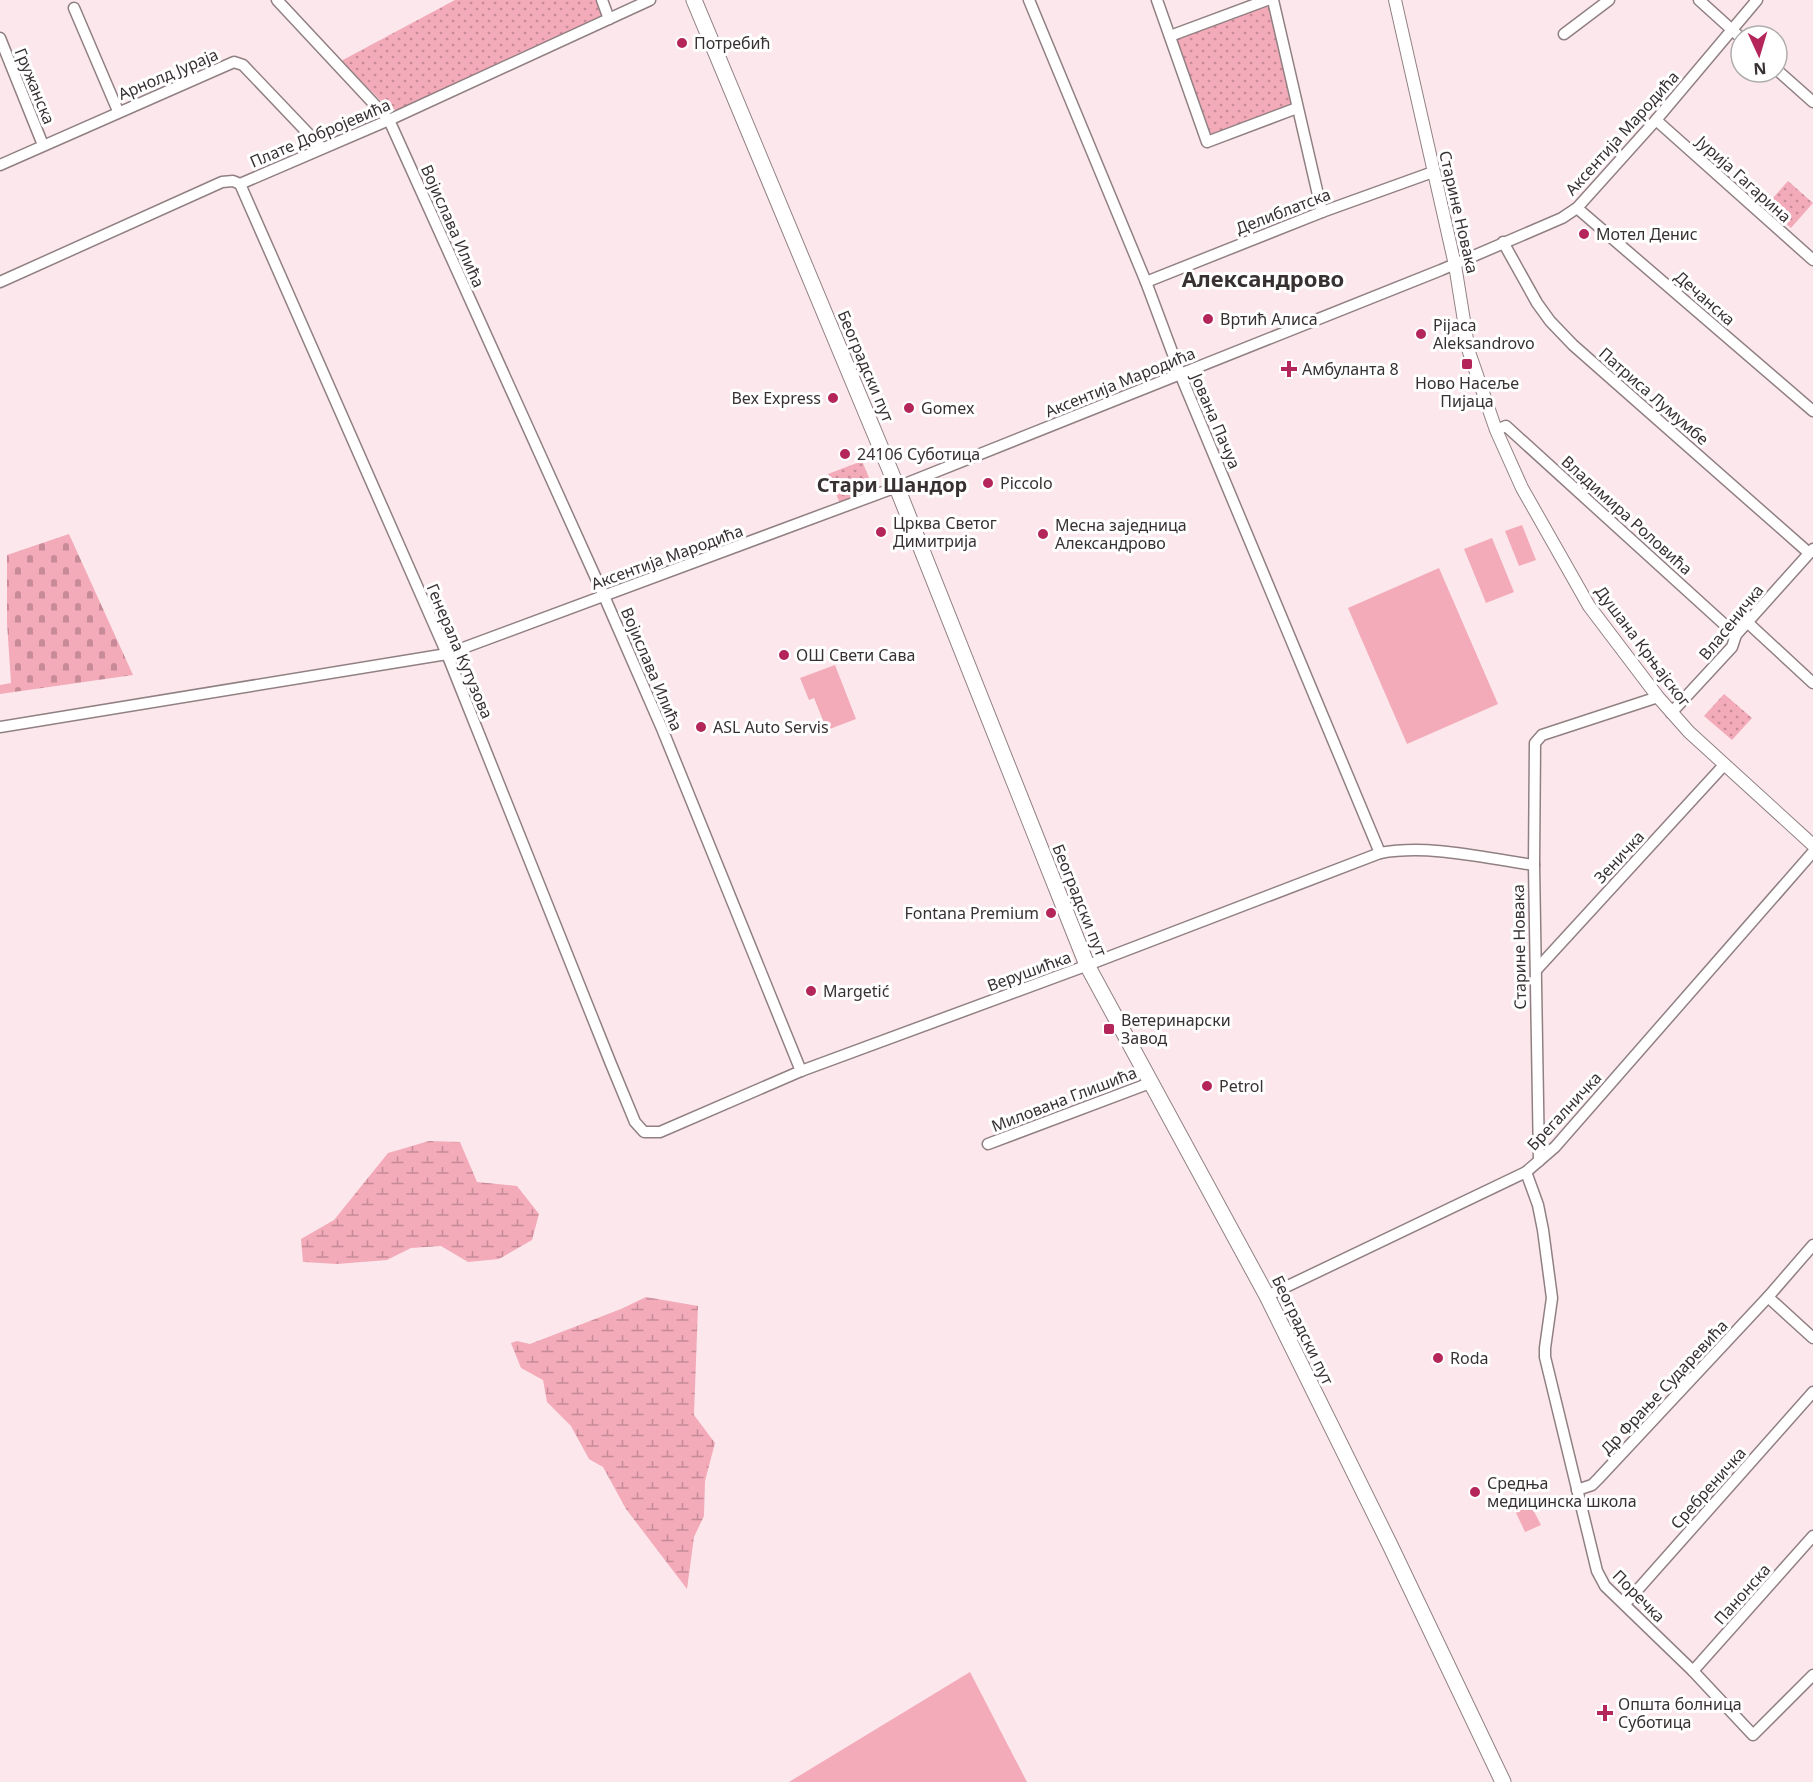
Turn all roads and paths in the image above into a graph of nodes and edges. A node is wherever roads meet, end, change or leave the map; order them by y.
1 (277, 0) edge
2 (602, 0) edge
3 (650, 0) edge
4 (694, 0) edge
5 (1029, 0) edge
6 (1157, 0) edge
7 (1267, 0) edge
8 (1273, 0) edge
9 (1395, 0) edge
10 (1609, 0) edge
11 (1699, 0) edge
12 (1757, 0) edge
13 (74, 8) dead end
14 (609, 19) junction
15 (1736, 24) edge
16 (1729, 26) edge
17 (1729, 33) edge
18 (1564, 34) dead end
19 (1170, 36) junction
20 (0, 38) edge
21 (1789, 81) edge
22 (1813, 102) edge
23 (1298, 108) junction
24 (118, 111) junction
25 (389, 120) junction
26 (1656, 120) junction
27 (43, 145) junction
28 (322, 148) junction
29 (0, 165) edge
30 (1433, 172) junction
31 (240, 184) junction
32 (1577, 208) junction
33 (1322, 212) junction
34 (1503, 242) junction
35 (1813, 260) edge
36 (1455, 265) junction
37 (0, 282) edge
38 (1146, 282) junction
39 (1180, 374) junction
40 (1813, 411) edge
41 (1496, 430) junction
42 (897, 487) junction
43 (1811, 551) edge
44 (604, 596) junction
45 (1747, 622) junction
46 (1736, 635) junction
47 (447, 654) junction
48 (1813, 683) edge
49 (1658, 697) junction
50 (1671, 713) junction
51 (0, 727) edge
52 (1724, 765) junction
53 (1813, 845) edge
54 (1813, 852) edge
55 (1380, 853) junction
56 (1534, 866) junction
57 (1087, 965) junction
58 (1537, 969) junction
59 (801, 1071) junction
60 (1150, 1083) junction
61 (644, 1132) joint
62 (988, 1144) dead end
63 (1539, 1161) junction
64 (1526, 1172) junction
65 (1813, 1245) edge
66 (1267, 1296) junction
67 (1768, 1297) junction
68 (1813, 1338) edge
69 (1813, 1392) edge
70 (1577, 1490) junction
71 (1813, 1536) edge
72 (1625, 1604) junction
73 (1693, 1671) junction
74 (1813, 1675) edge
75 (1503, 1782) edge

1 - 25 street, Војислава Илића
2 - 14 street
3 - 14 street, Плате Добројевића
4 - 42 main road, Београдски пут
5 - 38 street, Јована Пачуа
6 - 19 street
7 - 19 street
8 - 23 street
9 - 30 street, Старине Новака
10 - 18 street
11 - 16 street
12 - 15 street, Аксентија Мародића
13 - 24 street
14 - 25 street, Плате Добројевића
17 - 26 street, Аксентија Мародића
19 - 23 street
20 - 27 street, Гружанска
21 - 22 street
23 - 33 street
24 - 27 street, Арнолд Јураја
24 - 28 street, Арнолд Јураја
25 - 28 street, Плате Добројевића
25 - 44 street, Војислава Илића
26 - 32 street, Аксентија Мародића
26 - 35 street, Јурија Гагарина
27 - 29 street, Арнолд Јураја
28 - 31 street, Плате Добројевића
30 - 33 street, Делиблатска
30 - 36 street, Старине Новака
31 - 37 street, Плате Добројевића
31 - 47 street, Генерала Кутузова
32 - 34 street, Аксентија Мародића
32 - 40 street, Дечанска
33 - 38 street, Делиблатска
34 - 36 street, Аксентија Мародића
34 - 43 street, Патриса Лумумбе
36 - 39 street, Аксентија Мародића
36 - 41 street, Старине Новака
38 - 39 street, Јована Пачуа
39 - 42 street, Аксентија Мародића
39 - 55 street, Јована Пачуа
41 - 46 street, Владимира Роловића
41 - 49 street, Душана Крњајског
42 - 44 street, Аксентија Мародића
42 - 57 main road, Београдски пут
43 - 45 street, Власеничка
44 - 47 street, Аксентија Мародића
44 - 59 street, Војислава Илића
45 - 46 street, Власеничка
45 - 48 street
46 - 50 street, Власеничка
47 - 51 street, Аксентија Мародића
47 - 61 street, Генерала Кутузова
49 - 50 street, Душана Крњајског
49 - 56 street, Старине Новака
50 - 52 street, Душана Крњајског
52 - 53 street, Душана Крњајског
52 - 58 street, Зеничка
54 - 63 street, Брегалничка
55 - 56 street, Верушићка
55 - 57 street, Верушићка
56 - 58 street, Старине Новака
57 - 59 street, Верушићка
57 - 60 main road, Београдски пут
58 - 63 street, Старине Новака
59 - 61 street, Верушићка
60 - 62 street, Милована Глишића
60 - 66 main road, Београдски пут
63 - 64 street, Брегалничка
64 - 66 street, Брегалничка
64 - 70 street, Поречка
65 - 67 street, Др Фрање Сударевића
66 - 75 main road, Београдски пут
67 - 68 street
67 - 70 street, Др Фрање Сударевића
69 - 72 street, Сребреничка
70 - 72 street, Поречка
71 - 73 street, Панонска
72 - 73 street, Поречка
73 - 74 street, Поречка

